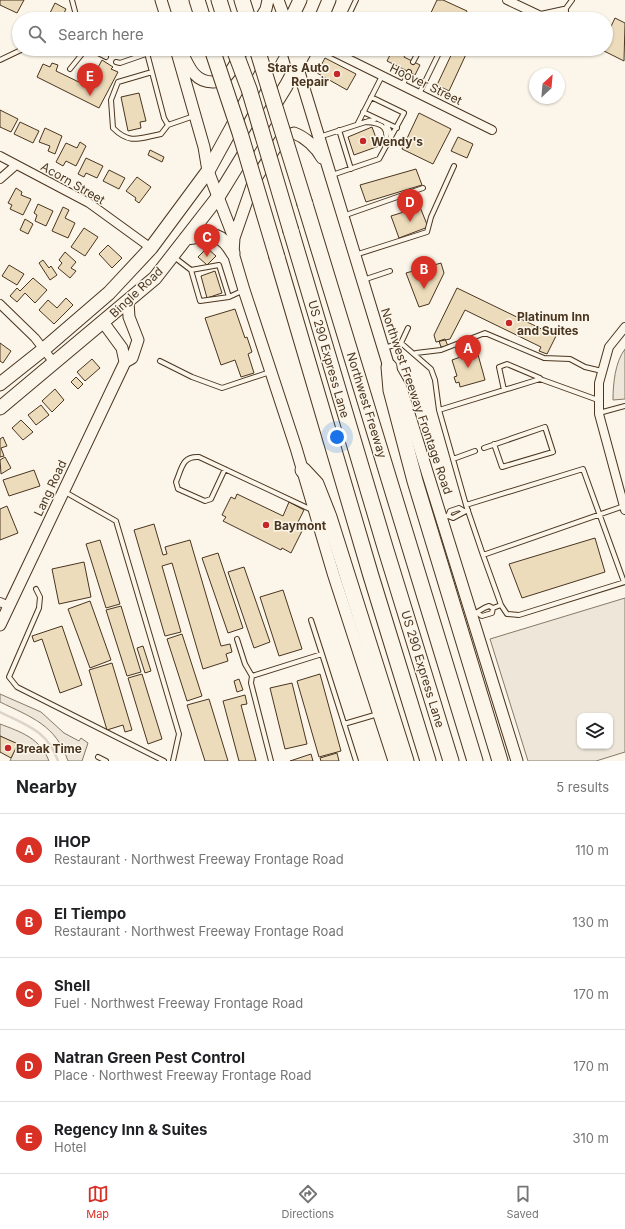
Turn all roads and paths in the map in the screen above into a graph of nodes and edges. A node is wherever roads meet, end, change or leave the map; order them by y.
1 (72, 0) edge
2 (161, 0) edge
3 (197, 0) edge
4 (219, 0) edge
5 (242, 0) edge
6 (268, 0) edge
7 (278, 0) edge
8 (300, 0) edge
9 (329, 0) edge
10 (356, 0) edge
11 (507, 0) edge
12 (572, 0) edge
13 (564, 11) joint
14 (75, 12) edge
15 (165, 12) edge
16 (200, 12) edge
17 (223, 12) edge
18 (246, 12) edge
19 (264, 12) edge
20 (282, 12) edge
21 (294, 12) edge
22 (324, 12) edge
23 (350, 12) edge
24 (532, 12) edge
25 (559, 12) edge
26 (12, 54) edge
27 (80, 56) edge
28 (139, 56) edge
29 (148, 56) edge
30 (178, 56) edge
31 (184, 56) edge
32 (214, 56) edge
33 (237, 56) edge
34 (239, 56) edge
35 (260, 56) edge
36 (271, 56) edge
37 (294, 56) edge
38 (302, 56) edge
39 (342, 56) edge
40 (416, 56) edge
41 (438, 56) edge
42 (0, 60) edge
43 (116, 62) dead end
44 (413, 62) dead end
45 (297, 67) junction
46 (70, 69) dead end
47 (152, 72) junction
48 (408, 72) dead end
49 (382, 76) junction
50 (402, 86) junction
51 (419, 94) junction
52 (371, 97) junction
53 (363, 112) junction
54 (194, 115) junction
55 (375, 119) junction
56 (360, 123) junction
57 (386, 123) junction
58 (168, 124) junction
59 (396, 128) junction
60 (338, 130) junction
61 (492, 130) dead end
62 (318, 137) junction
63 (390, 140) junction
64 (384, 152) junction
65 (0, 156) edge
66 (16, 165) junction
67 (454, 166) dead end
68 (351, 169) junction
69 (208, 171) junction
70 (329, 172) junction
71 (0, 179) edge
72 (423, 188) dead end
73 (218, 198) junction
74 (343, 216) junction
75 (186, 238) junction
76 (234, 238) junction
77 (148, 252) junction
78 (234, 253) junction
79 (172, 255) junction
80 (355, 255) junction
81 (191, 270) junction
82 (390, 271) dead end
83 (362, 280) junction
84 (244, 290) junction
85 (229, 297) junction
86 (128, 302) junction
87 (0, 304) edge
88 (103, 322) junction
89 (625, 327) edge
90 (408, 328) dead end
91 (401, 342) junction
92 (383, 348) junction
93 (44, 350) junction
94 (416, 353) junction
95 (160, 361) dead end
96 (125, 362) junction
97 (55, 364) junction
98 (389, 367) junction
99 (602, 371) junction
100 (271, 372) junction
101 (540, 378) junction
102 (0, 384) edge
103 (504, 390) junction
104 (599, 400) junction
105 (625, 406) edge
106 (0, 408) edge
107 (439, 410) junction
108 (599, 414) junction
109 (494, 444) junction
110 (484, 448) dead end
111 (475, 451) dead end
112 (453, 459) junction
113 (225, 469) junction
114 (302, 470) junction
115 (63, 491) junction
116 (466, 505) junction
117 (625, 507) edge
118 (314, 511) junction
119 (466, 511) junction
120 (601, 516) junction
121 (445, 517) junction
122 (483, 554) junction
123 (624, 582) edge
124 (36, 589) dead end
125 (4, 604) edge
126 (501, 605) junction
127 (493, 608) junction
128 (474, 614) junction
129 (311, 620) dead end
130 (0, 625) edge
131 (237, 639) dead end
132 (322, 654) junction
133 (252, 676) junction
134 (379, 714) junction
135 (344, 724) junction
136 (98, 757) dead end
137 (106, 761) edge
138 (164, 761) edge
139 (173, 761) edge
140 (271, 761) edge
141 (356, 761) edge
142 (394, 761) edge
143 (406, 761) edge
144 (428, 761) edge
145 (451, 761) edge
146 (476, 761) edge
147 (500, 761) edge
148 (517, 761) edge

1 - 14 lane
2 - 15 main road
3 - 16 highway
4 - 17 highway
5 - 18 highway
6 - 19 main road
7 - 20 main road
8 - 21 main road
9 - 22 main road
10 - 23 lane
11 - 24 street
12 - 13 lane
13 - 25 street
26 - 42 lane
27 - 46 lane
28 - 43 lane
29 - 47 lane
30 - 54 main road
31 - 34 main road
32 - 144 highway, bridge
33 - 145 highway, US 290 Express Lane, bridge
35 - 146 highway, Northwest Freeway, bridge
36 - 69 main road, Bingle Road
37 - 45 main road, Northwest Freeway Frontage Road
38 - 45 main road, Bingle Road
39 - 49 street, Hoover Street
40 - 44 lane
41 - 51 lane
45 - 62 main road, Northwest Freeway Frontage Road
45 - 73 main road, Bingle Road
47 - 58 lane
47 - 58 lane
48 - 50 lane
49 - 50 street, Hoover Street
49 - 52 lane
50 - 51 street, Hoover Street
51 - 61 street, Hoover Street
52 - 53 lane
52 - 59 lane
53 - 55 lane
53 - 56 lane
54 - 58 lane
54 - 69 main road
55 - 56 lane
55 - 57 lane
56 - 60 lane
56 - 64 lane
57 - 59 lane
57 - 63 lane
59 - 63 lane
60 - 62 lane
60 - 68 lane
62 - 70 main road, Northwest Freeway Frontage Road
63 - 64 lane
64 - 68 lane
65 - 66 street, Acorn Street
66 - 71 street
66 - 77 street, Acorn Street
67 - 80 lane
68 - 70 lane
69 - 73 main road
69 - 77 main road, Bingle Road
70 - 74 main road, Northwest Freeway Frontage Road
70 - 76 main road
72 - 74 lane
73 - 75 main road, Bingle Road
73 - 76 main road
74 - 80 main road, Northwest Freeway Frontage Road
75 - 78 main road
75 - 79 main road, Bingle Road
76 - 78 main road
77 - 88 main road
77 - 93 main road, Bingle Road
78 - 84 main road
79 - 81 lane
79 - 86 main road, Bingle Road
80 - 83 main road, Northwest Freeway Frontage Road
81 - 85 lane
81 - 85 lane
82 - 83 lane
83 - 92 main road, Northwest Freeway Frontage Road
84 - 85 lane
84 - 100 main road
86 - 88 main road, Bingle Road
86 - 96 main road, Lang Road
87 - 93 street
88 - 96 main road
88 - 97 main road, Bingle Road
89 - 99 street
90 - 91 lane
91 - 92 lane
91 - 94 lane
92 - 98 main road, Northwest Freeway Frontage Road
93 - 97 street
93 - 102 main road, Bingle Road
94 - 99 lane
94 - 107 lane
95 - 100 lane
96 - 115 main road, Lang Road
97 - 106 main road, Bingle Road
98 - 121 main road, Northwest Freeway Frontage Road
98 - 147 highway
99 - 104 street
100 - 114 main road
101 - 103 lane
101 - 103 lane
101 - 104 lane
103 - 107 lane
104 - 108 street
105 - 108 lane
107 - 112 lane
108 - 117 street
109 - 109 lane
109 - 110 lane
111 - 112 lane
112 - 116 lane
113 - 113 lane
113 - 118 lane
114 - 118 main road
114 - 143 highway
115 - 125 main road, Lang Road
115 - 139 lane
116 - 119 lane
116 - 120 lane
117 - 120 lane
118 - 134 main road
119 - 121 lane
119 - 121 lane
119 - 122 lane
120 - 122 lane
120 - 123 lane
121 - 128 main road, Northwest Freeway Frontage Road
122 - 126 lane
123 - 126 lane
124 - 138 lane
125 - 130 main road, Lang Road
126 - 127 lane
127 - 128 lane
127 - 128 lane
128 - 148 main road, Northwest Freeway Frontage Road
129 - 132 lane
131 - 133 lane
132 - 133 lane
132 - 135 lane
133 - 140 lane
134 - 135 lane
134 - 142 main road
135 - 141 lane
136 - 137 lane

